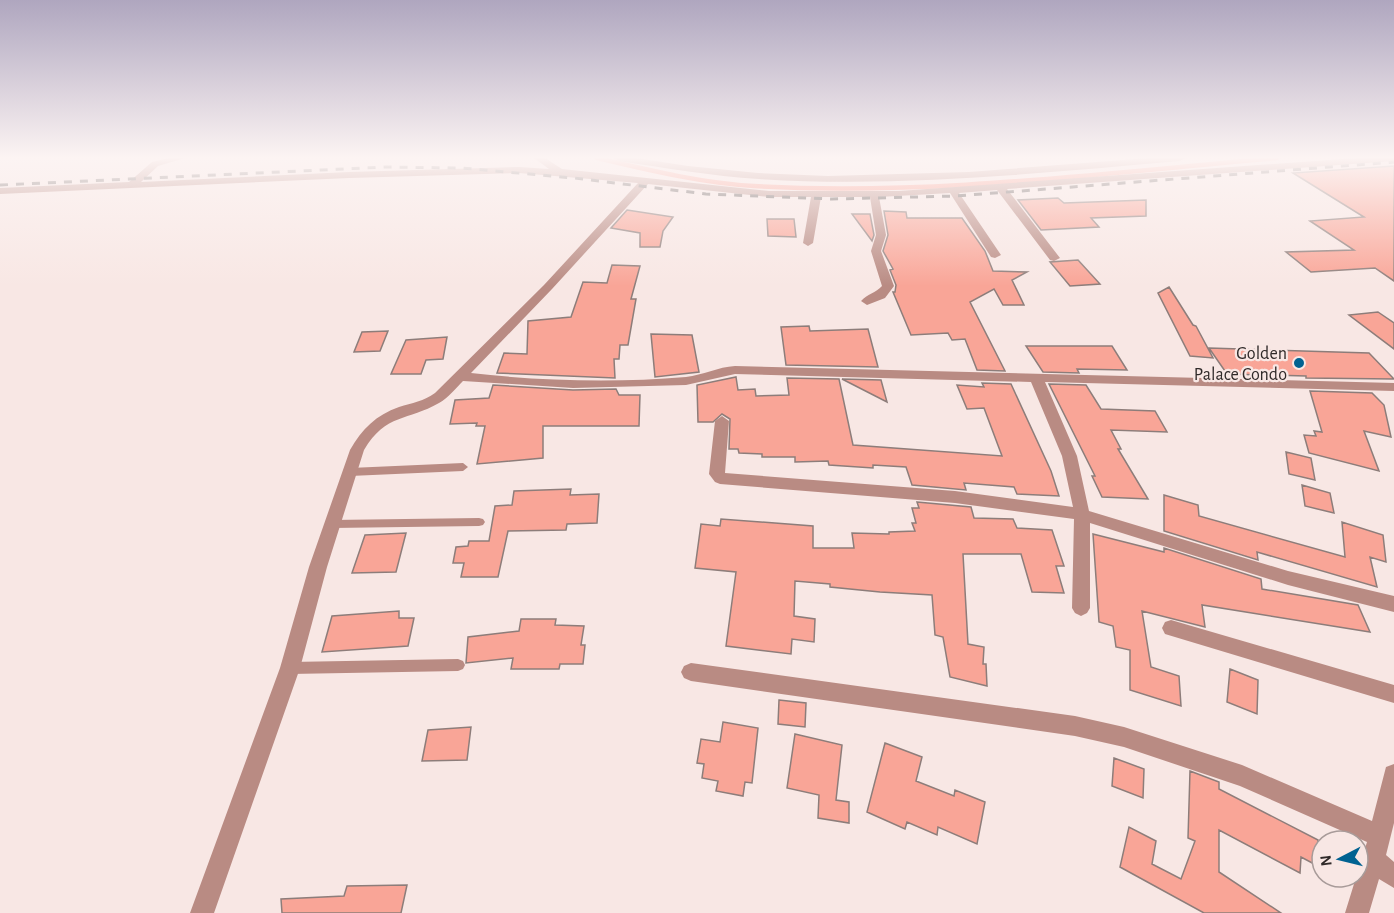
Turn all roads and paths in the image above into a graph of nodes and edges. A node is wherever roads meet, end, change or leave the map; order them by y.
1 (627, 201) edge
2 (815, 201) edge
3 (875, 201) edge
4 (959, 201) edge
5 (1011, 201) edge
6 (808, 243) dead end
7 (995, 255) dead end
8 (1054, 258) dead end
9 (867, 301) dead end
10 (460, 376) junction
11 (1035, 376) junction
12 (1394, 387) edge
13 (722, 421) dead end
14 (463, 467) dead end
15 (350, 472) junction
16 (1080, 514) junction
17 (479, 522) dead end
18 (332, 524) junction
19 (1394, 604) edge
20 (1082, 608) dead end
21 (1171, 628) dead end
22 (458, 665) dead end
23 (290, 668) junction
24 (691, 672) dead end
25 (1394, 694) edge
26 (1394, 775) edge
27 (1380, 836) junction
28 (1373, 860) junction
29 (1394, 876) edge
30 (201, 913) edge
31 (1357, 913) edge

1 - 10 street
2 - 6 street
3 - 9 street
4 - 7 street
5 - 8 street
10 - 11 street
10 - 15 street
11 - 12 street
11 - 16 street
13 - 16 street
14 - 15 lane
15 - 18 street
16 - 19 street
16 - 20 street
17 - 18 lane
18 - 23 street
21 - 25 street
22 - 23 lane
23 - 30 street
24 - 27 street
26 - 27 street
27 - 28 street
28 - 29 street
28 - 31 street

